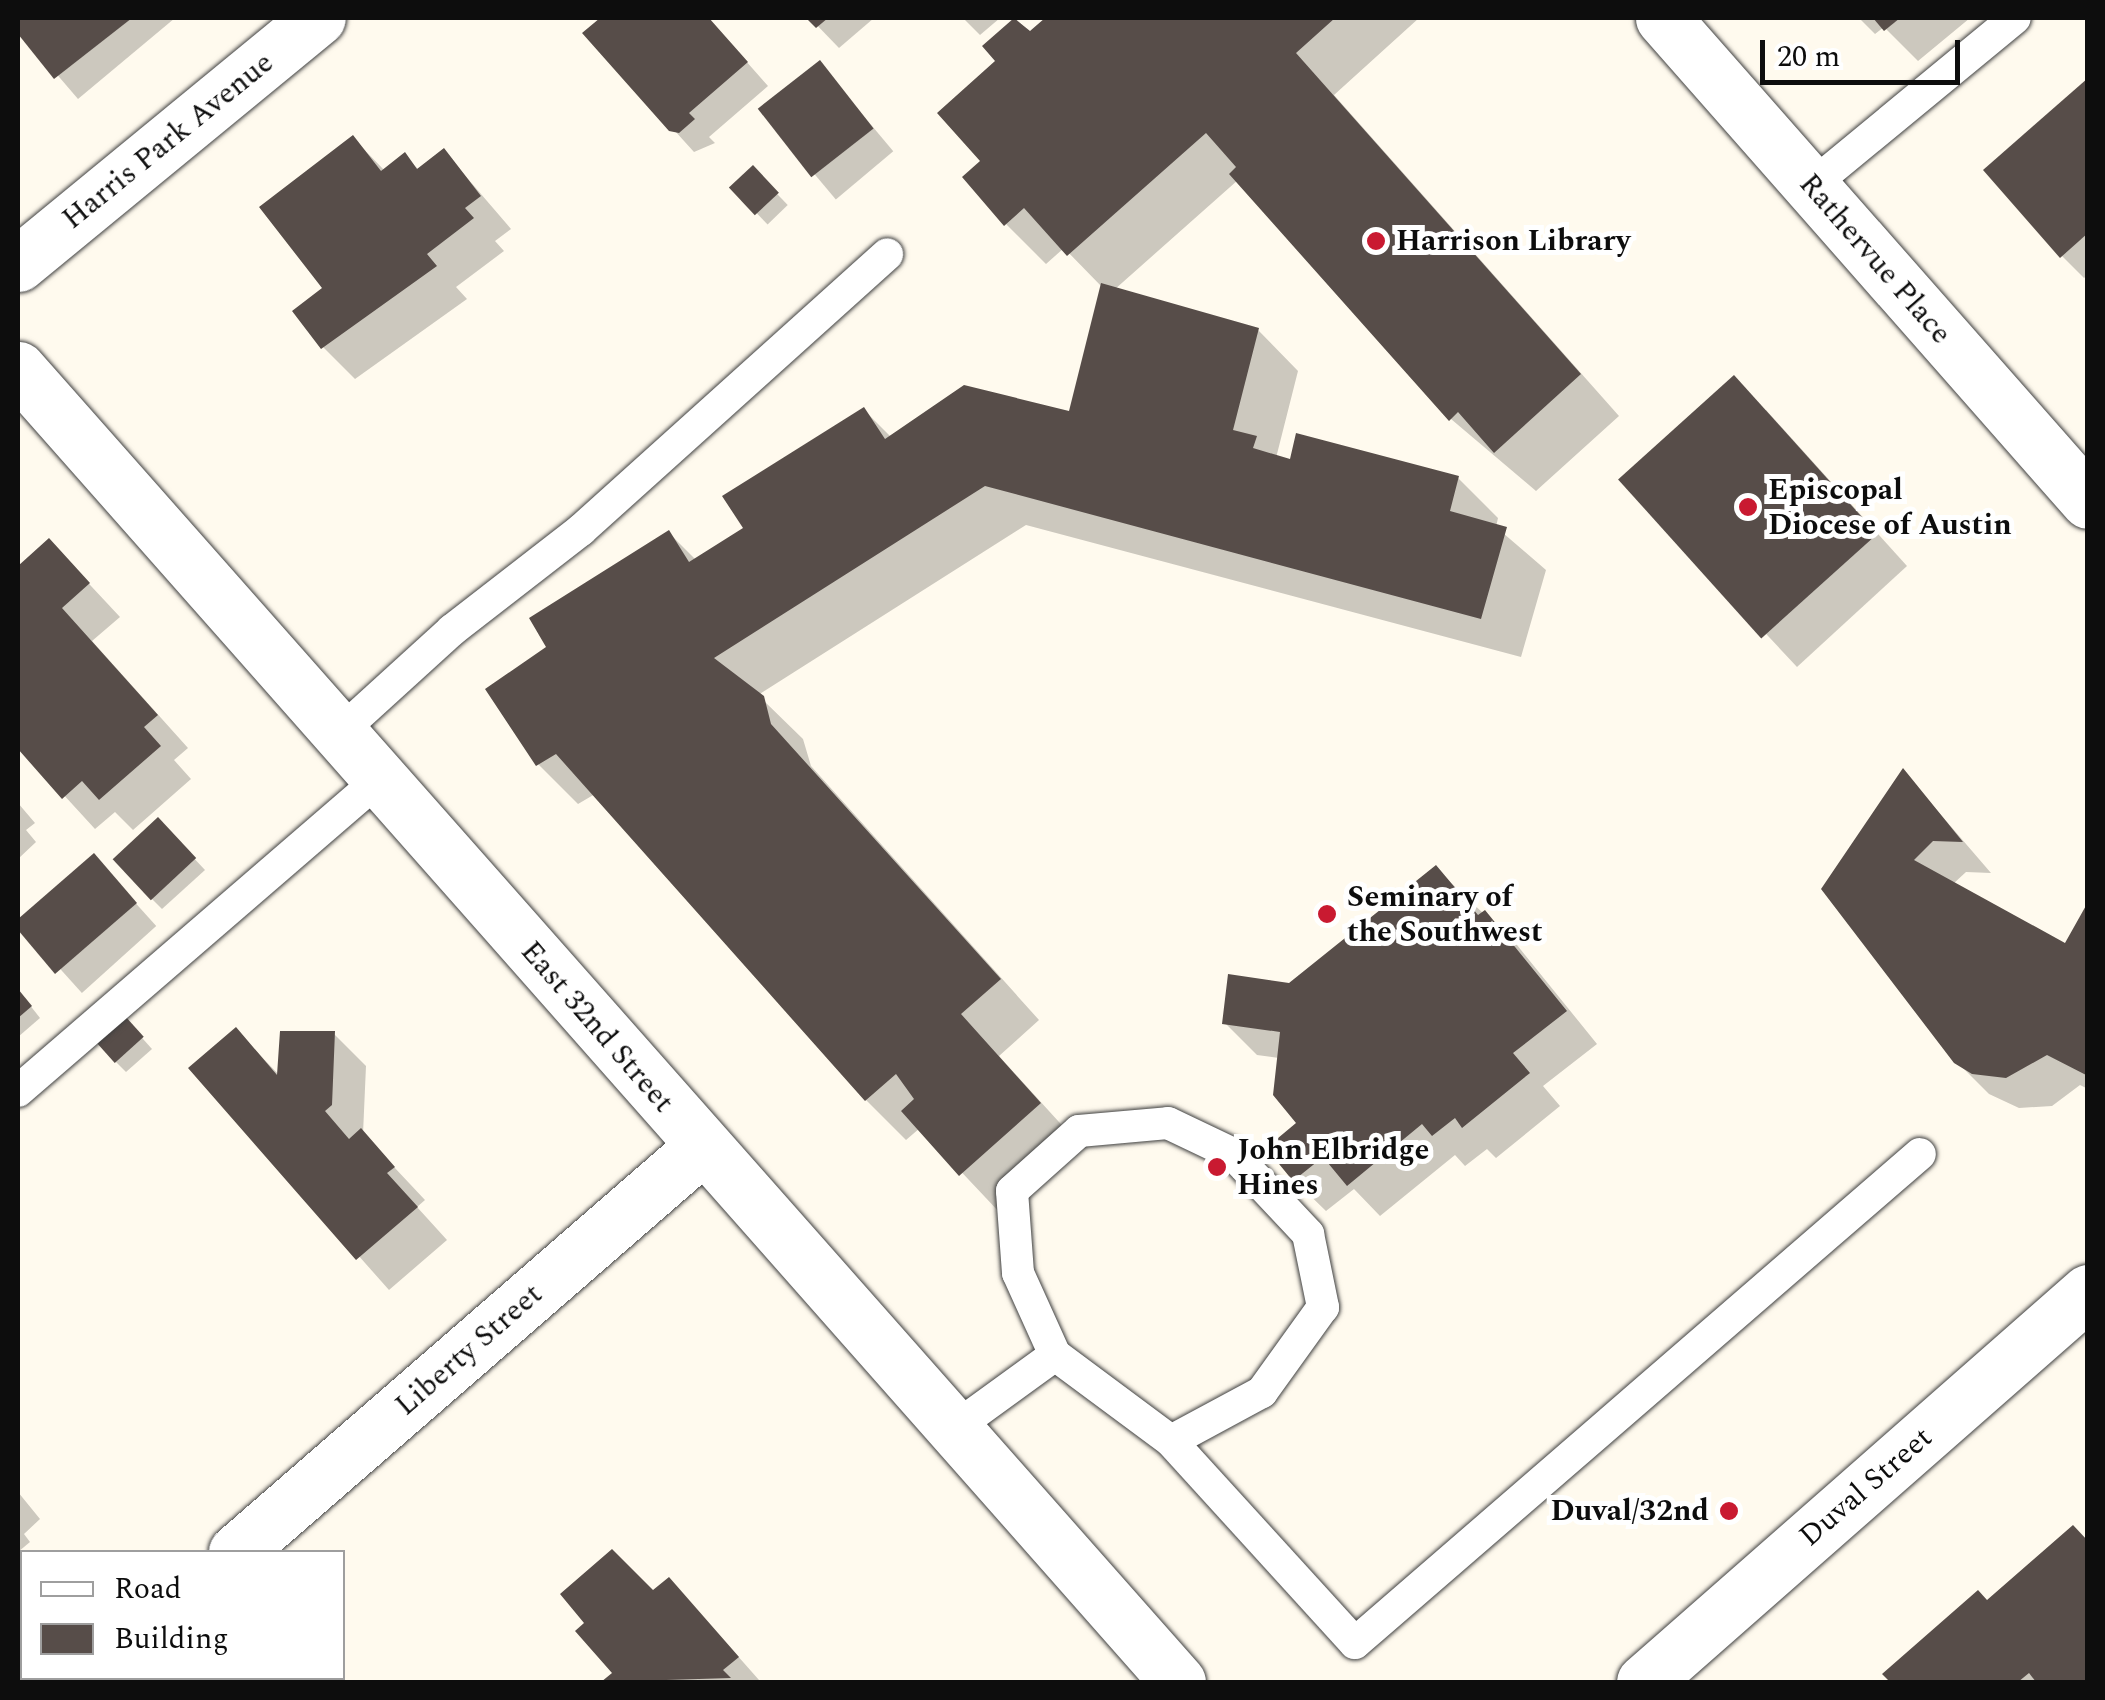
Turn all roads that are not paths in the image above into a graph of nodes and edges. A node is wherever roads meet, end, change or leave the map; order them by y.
1 (318, 18) edge
2 (1663, 18) edge
3 (2015, 18) edge
4 (1811, 186) junction
5 (887, 254) dead end
6 (18, 264) edge
7 (22, 383) edge
8 (2088, 501) edge
9 (339, 733) junction
10 (379, 779) junction
11 (18, 1091) edge
12 (702, 1147) junction
13 (1920, 1154) dead end
14 (2088, 1292) edge
15 (1056, 1355) junction
16 (953, 1429) junction
17 (1171, 1441) junction
18 (238, 1550) edge
19 (1178, 1682) edge
20 (1644, 1682) edge

1 - 6 street, Harris Park Avenue
2 - 4 street, Rathervue Place
3 - 4 lane
4 - 8 street, Rathervue Place
5 - 9 lane
7 - 9 street, East 32nd Street
9 - 10 street, East 32nd Street
10 - 11 lane
10 - 12 street, East 32nd Street
12 - 16 street, East 32nd Street
12 - 18 street, Liberty Street
13 - 17 lane
14 - 20 street, Duval Street
15 - 16 lane
15 - 17 lane
15 - 17 lane
16 - 19 street, East 32nd Street

